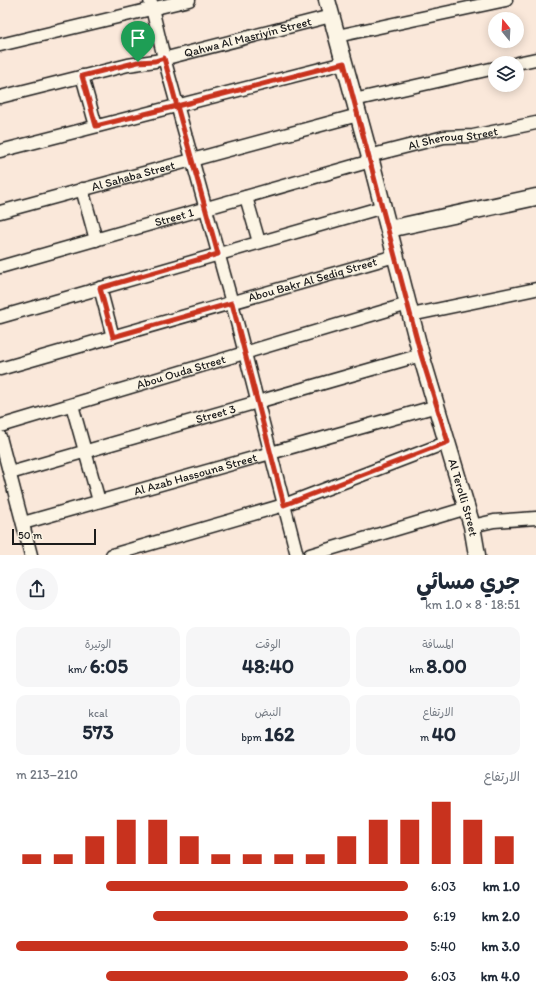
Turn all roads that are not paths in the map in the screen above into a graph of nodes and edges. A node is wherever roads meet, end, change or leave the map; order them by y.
1 (189, 0) edge
2 (327, 0) edge
3 (506, 0) edge
4 (151, 4) edge
5 (331, 16) junction
6 (336, 36) junction
7 (0, 45) edge
8 (164, 58) junction
9 (536, 59) edge
10 (524, 62) edge
11 (344, 63) junction
12 (488, 70) edge
13 (82, 76) junction
14 (0, 97) edge
15 (177, 106) junction
16 (356, 107) junction
17 (536, 123) edge
18 (96, 126) junction
19 (0, 151) edge
20 (370, 159) junction
21 (192, 160) junction
22 (82, 189) junction
23 (246, 197) junction
24 (536, 197) edge
25 (383, 207) junction
26 (206, 208) junction
27 (0, 212) edge
28 (388, 228) junction
29 (96, 240) junction
30 (259, 242) junction
31 (218, 254) junction
32 (395, 256) junction
33 (0, 267) edge
34 (100, 288) junction
35 (536, 289) edge
36 (232, 303) junction
37 (410, 309) junction
38 (0, 317) edge
39 (113, 337) junction
40 (245, 353) junction
41 (421, 355) junction
42 (0, 369) edge
43 (257, 403) junction
44 (72, 405) junction
45 (437, 406) junction
46 (0, 426) edge
47 (0, 437) edge
48 (448, 442) junction
49 (86, 452) junction
50 (271, 453) junction
51 (10, 473) junction
52 (99, 501) junction
53 (284, 505) junction
54 (467, 508) junction
55 (536, 518) edge
56 (23, 524) junction
57 (472, 526) junction
58 (31, 555) edge
59 (112, 555) edge
60 (297, 555) edge
61 (310, 555) edge
62 (477, 555) edge

1 - 4 street
2 - 5 street, Al Terolli Street
3 - 6 street
4 - 7 street
4 - 8 street
5 - 6 street, Al Terolli Street
5 - 8 street, Qahwa Al Masriyin Street
6 - 11 street, Al Terolli Street
8 - 13 street, Qahwa Al Masriyin Street
8 - 15 street
9 - 10 street
11 - 15 street
11 - 16 street, Al Terolli Street
12 - 16 street, Al Sahaba Street
13 - 14 street, Qahwa Al Masriyin Street
13 - 18 street
15 - 18 street
15 - 21 street
16 - 20 street, Al Terolli Street
16 - 21 street, Al Sahaba Street
17 - 20 street, Al Sherouq Street
18 - 19 street
20 - 23 street, Street 1
20 - 25 street, Al Terolli Street
21 - 22 street, Al Sahaba Street
21 - 26 street
22 - 27 street, Al Sahaba Street
22 - 29 street
23 - 26 street, Street 1
23 - 30 street
24 - 28 street
25 - 28 street, Al Terolli Street
25 - 30 street
26 - 29 street, Street 1
26 - 31 street
28 - 32 street, Al Terolli Street
29 - 33 street, Street 1
30 - 31 street
31 - 34 street
31 - 36 street
32 - 36 street, Abou Bakr Al Sediq Street
32 - 37 street, Al Terolli Street
34 - 38 street
34 - 39 street
35 - 37 street, Abou Ouda Street
36 - 39 street, Abou Bakr Al Sediq Street
36 - 40 street
37 - 40 street, Abou Ouda Street
37 - 41 street, Al Terolli Street
39 - 42 street, Abou Bakr Al Sediq Street
40 - 43 street
40 - 44 street, Abou Ouda Street
41 - 43 street, Street 3
41 - 45 street, Al Terolli Street
43 - 49 street, Street 3
43 - 50 street
44 - 46 street, Abou Ouda Street
44 - 49 street
45 - 48 street, Al Terolli Street
45 - 50 street, Al Azab Hassouna Street
47 - 51 street
48 - 53 street
48 - 54 street, Al Terolli Street
49 - 51 street, Street 3
49 - 52 street
50 - 52 street, Al Azab Hassouna Street
50 - 53 street
51 - 56 street
52 - 56 street, Al Azab Hassouna Street
53 - 59 street
53 - 60 street
54 - 57 street, Al Terolli Street
54 - 61 street
55 - 57 street
56 - 58 street
57 - 62 street, Al Terolli Street

